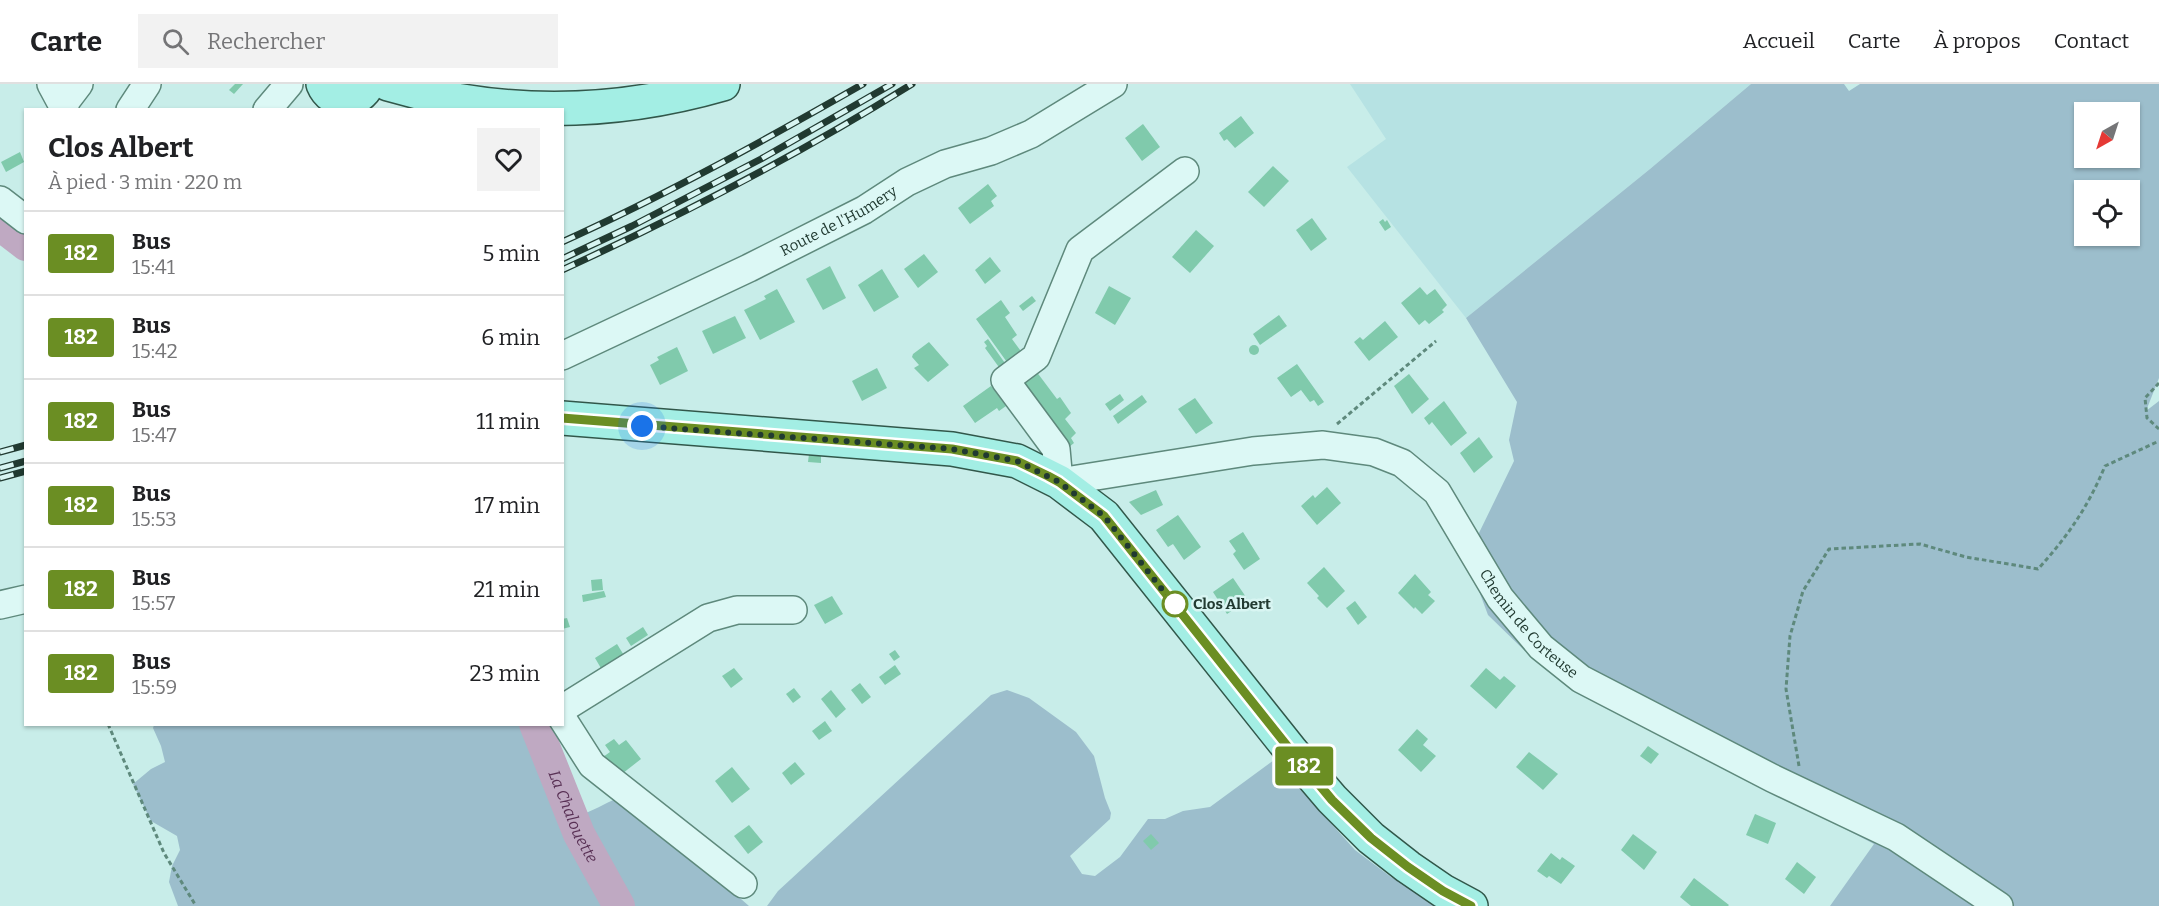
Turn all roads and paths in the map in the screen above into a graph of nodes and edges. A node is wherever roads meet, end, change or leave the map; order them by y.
1 (79, 84) edge
2 (147, 84) edge
3 (289, 84) edge
4 (723, 84) edge
5 (1113, 84) edge
6 (353, 95) edge
7 (60, 100) edge
8 (131, 108) edge
9 (269, 108) edge
10 (517, 108) edge
11 (564, 108) edge
12 (1185, 171) dead end
13 (0, 200) edge
14 (24, 218) edge
15 (1436, 341) dead end
16 (564, 355) edge
17 (2159, 383) edge
18 (564, 418) edge
19 (2159, 429) edge
20 (2159, 441) edge
21 (1323, 445) junction
22 (1059, 482) junction
23 (24, 599) edge
24 (0, 605) edge
25 (793, 610) dead end
26 (564, 708) edge
27 (564, 721) edge
28 (109, 726) edge
29 (1806, 794) junction
30 (742, 884) dead end
31 (195, 906) edge
32 (1471, 906) edge
33 (1999, 906) edge

1 - 7 street
2 - 8 street
3 - 9 street
4 - 11 main road
5 - 16 street, Route de l'Humery
6 - 10 main road
12 - 22 street
13 - 14 street
15 - 21 path
17 - 19 path
18 - 22 main road
20 - 29 path
21 - 22 street, Chemin de Corteuse
21 - 29 street, Chemin de Corteuse
22 - 32 main road
23 - 24 street
25 - 26 street
27 - 30 street
28 - 31 path
29 - 33 street, Chemin de Corteuse

